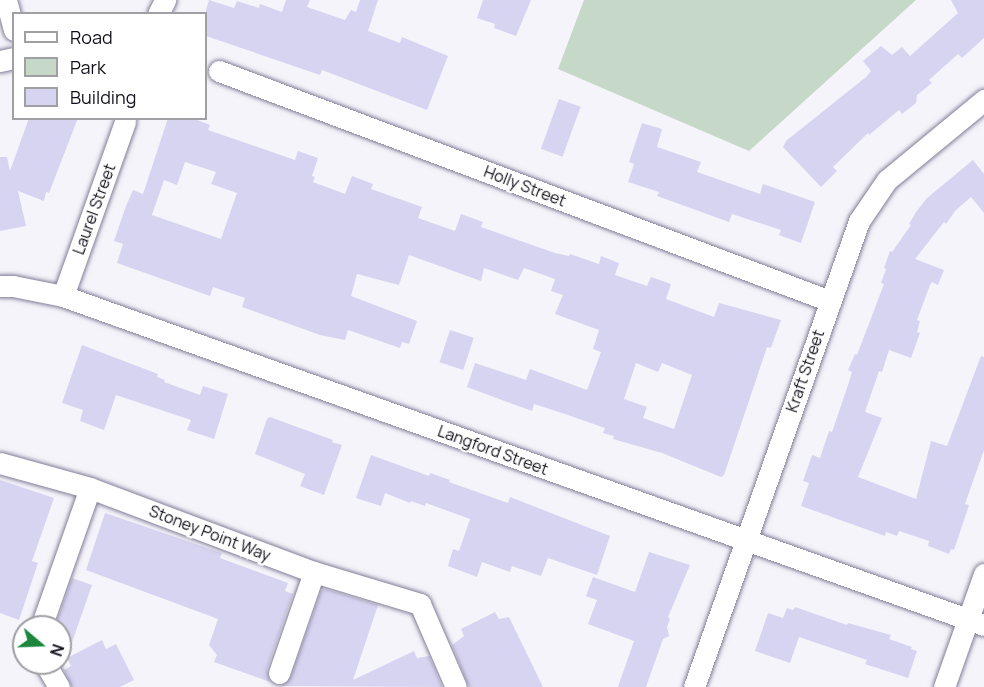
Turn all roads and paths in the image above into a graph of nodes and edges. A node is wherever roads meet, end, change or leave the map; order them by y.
1 (6, 0) edge
2 (12, 22) edge
3 (210, 67) edge
4 (984, 100) edge
5 (126, 120) edge
6 (0, 286) edge
7 (63, 296) junction
8 (830, 301) junction
9 (0, 463) edge
10 (90, 488) junction
11 (746, 541) junction
12 (314, 572) junction
13 (984, 574) edge
14 (45, 615) edge
15 (976, 622) edge
16 (279, 673) dead end
17 (456, 687) edge
18 (693, 687) edge
19 (944, 687) edge

1 - 2 street
3 - 8 street, Holly Street
4 - 8 street, Kraft Street
5 - 7 street, Laurel Street
6 - 7 street, Langford Street
7 - 11 street, Langford Street
8 - 11 street, Kraft Street
9 - 10 street, Stoney Point Way
10 - 12 street, Stoney Point Way
10 - 14 street
11 - 15 street, Langford Street
11 - 18 street, Kraft Street
12 - 16 street
12 - 17 street, Stoney Point Way
13 - 15 street
15 - 19 street

